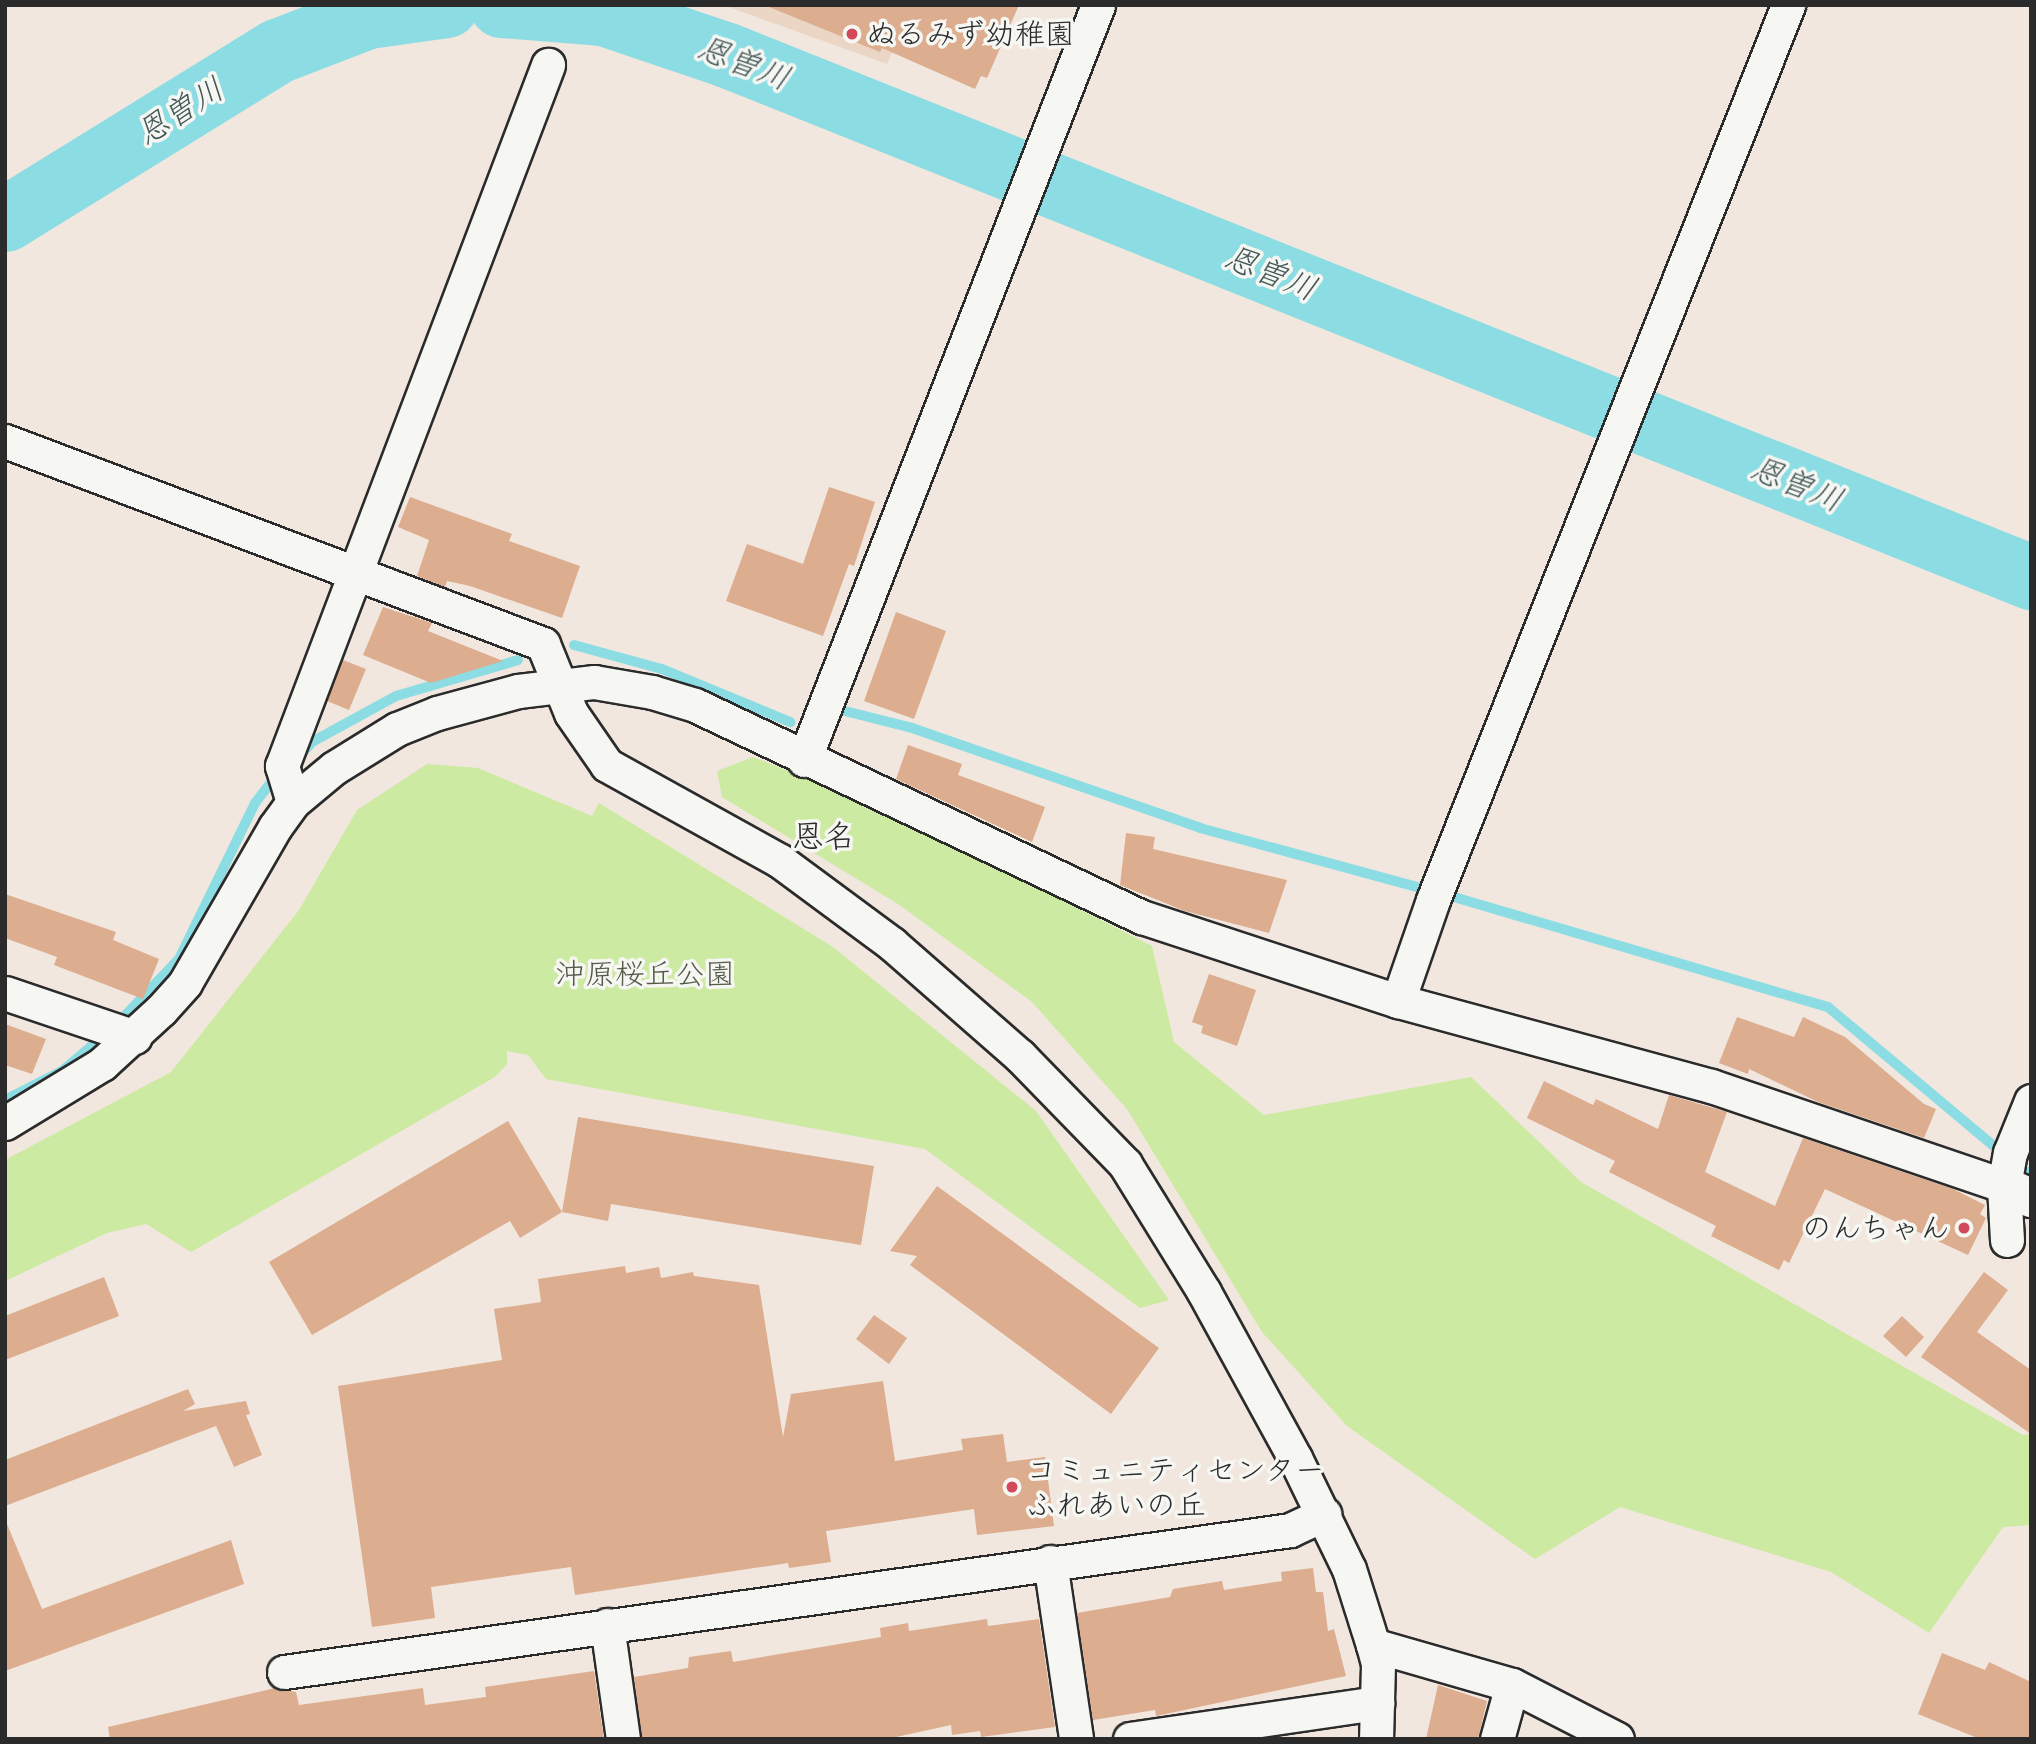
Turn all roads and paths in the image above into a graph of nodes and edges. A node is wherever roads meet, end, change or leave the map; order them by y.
1 (1098, 5) edge
2 (1788, 5) edge
3 (548, 65) dead end
4 (5, 441) edge
5 (357, 573) junction
6 (557, 686) junction
7 (804, 760) junction
8 (293, 802) junction
9 (5, 992) edge
10 (1398, 1001) junction
11 (135, 1037) junction
12 (2031, 1101) edge
13 (5, 1123) edge
14 (2018, 1192) edge
15 (2007, 1240) dead end
16 (1324, 1514) junction
17 (1050, 1562) junction
18 (607, 1625) junction
19 (1373, 1645) junction
20 (284, 1672) dead end
21 (1512, 1685) junction
22 (1377, 1703) junction
23 (1150, 1737) edge
24 (623, 1739) edge
25 (1076, 1739) edge
26 (1376, 1739) edge
27 (1497, 1739) edge
28 (1617, 1739) edge

1 - 7 street
2 - 10 street
3 - 5 street
4 - 5 street
5 - 6 street
5 - 8 street
6 - 7 street
6 - 8 street
6 - 16 street
7 - 10 street
8 - 11 street
9 - 11 street
10 - 14 street
11 - 13 street
12 - 14 street
14 - 15 street
16 - 17 street
16 - 19 street
17 - 18 street
17 - 25 street
18 - 20 street
18 - 24 street
19 - 21 street
19 - 22 street
21 - 27 street
21 - 28 street
22 - 23 street
22 - 26 street

